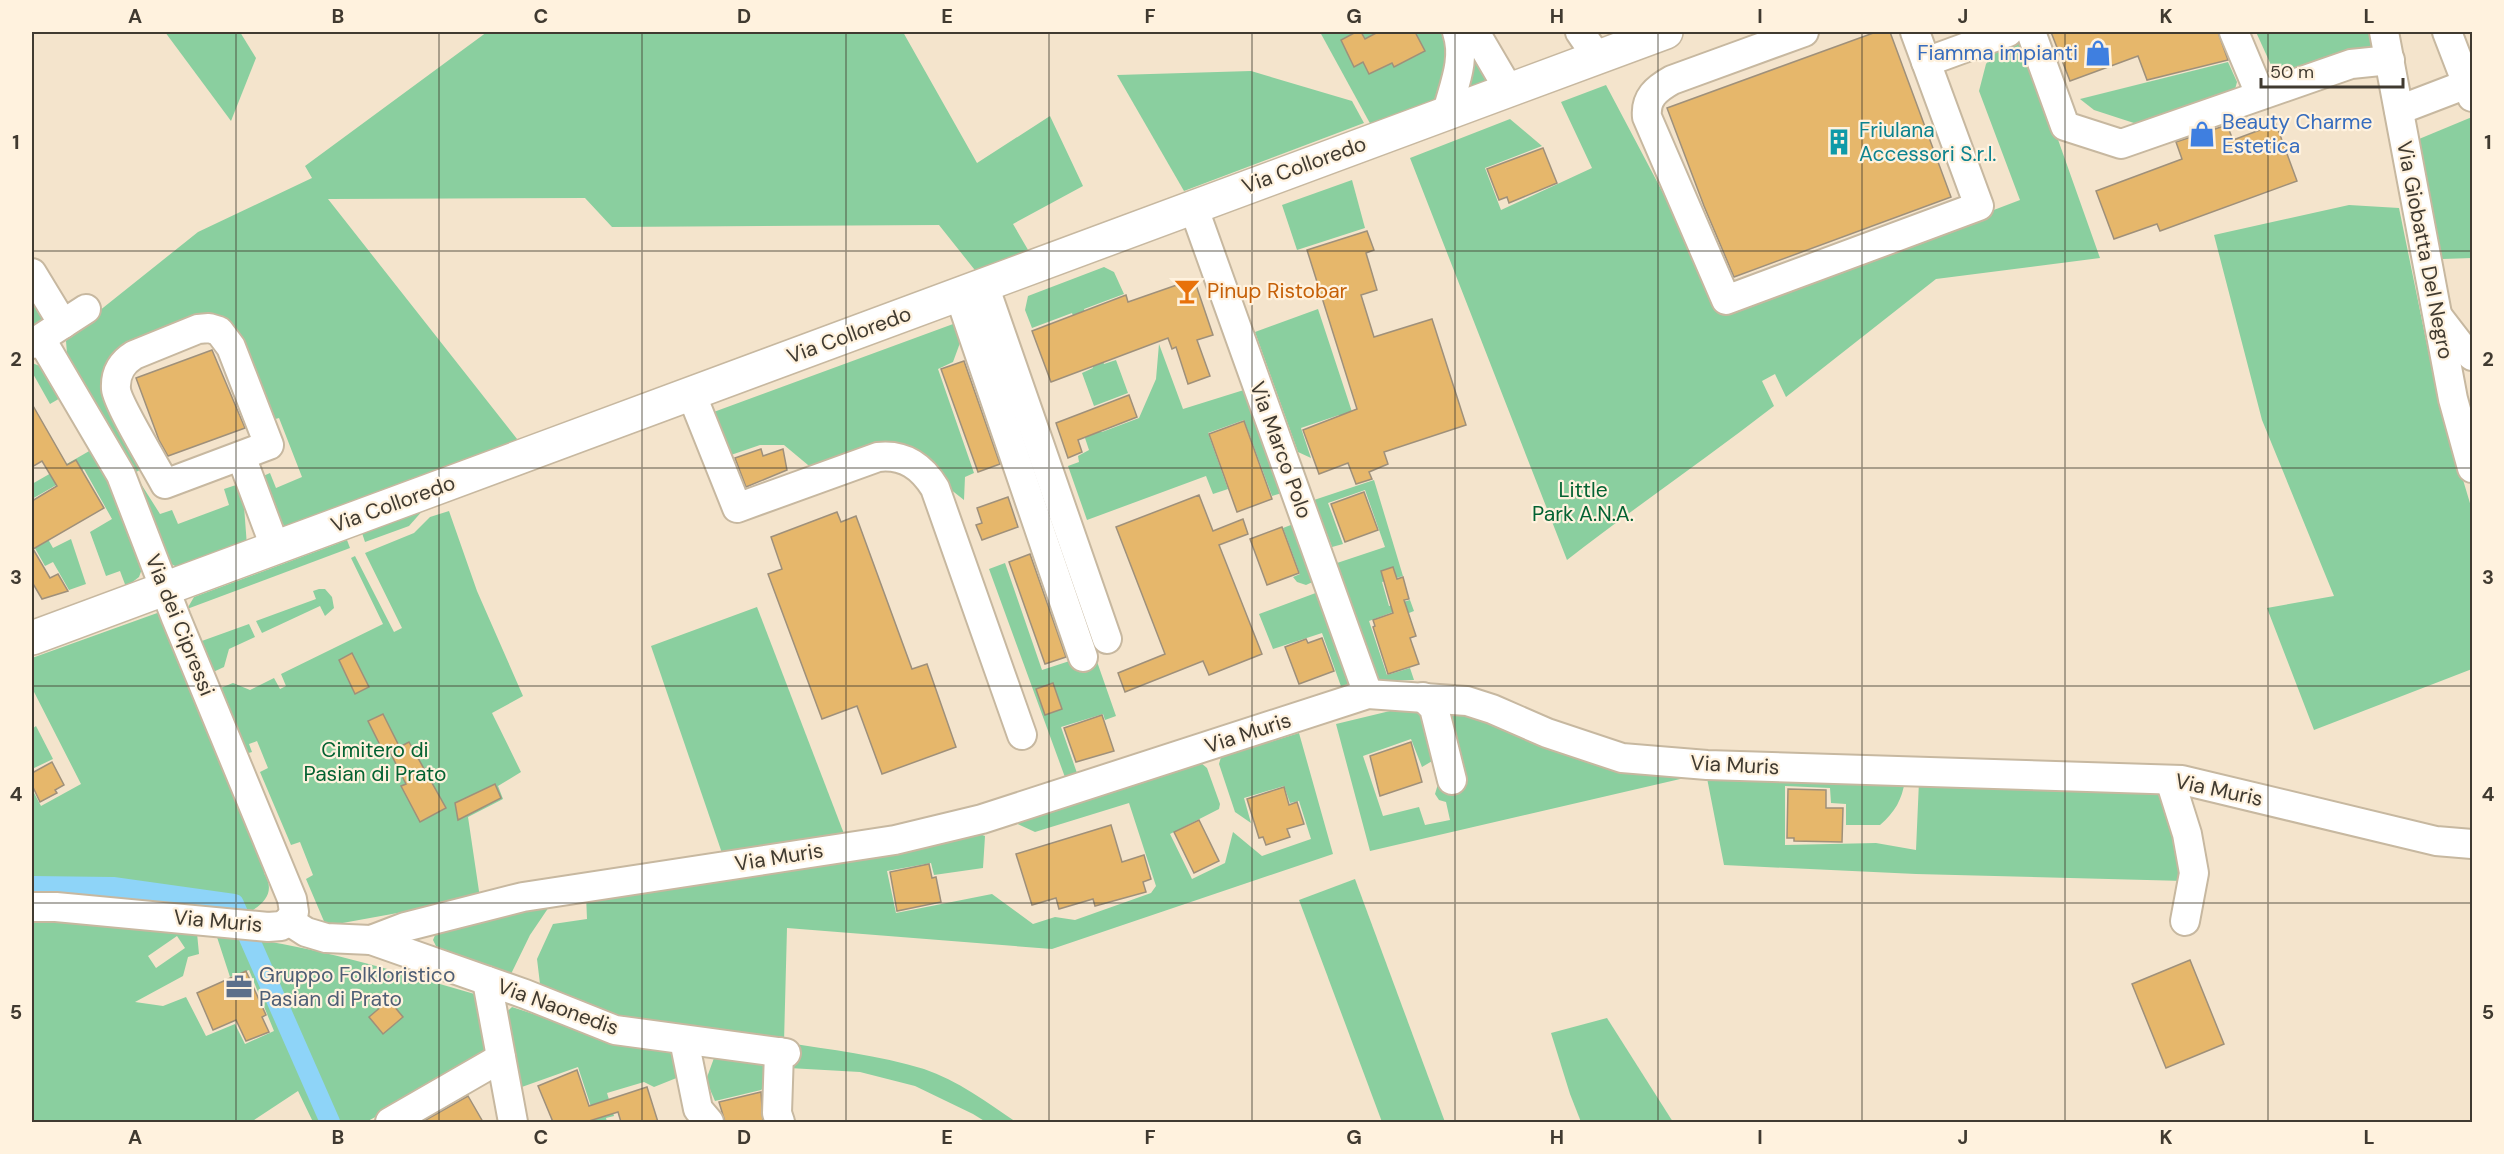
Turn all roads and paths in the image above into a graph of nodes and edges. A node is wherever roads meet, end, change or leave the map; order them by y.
1 (1457, 32) edge
2 (1475, 32) edge
3 (1666, 32) edge
4 (1804, 32) edge
5 (1915, 32) edge
6 (2008, 32) edge
7 (2031, 32) edge
8 (2234, 32) edge
9 (2384, 32) edge
10 (2447, 32) edge
11 (1588, 44) edge
12 (2390, 60) junction
13 (1926, 62) junction
14 (1509, 90) junction
15 (2470, 91) edge
16 (2260, 94) junction
17 (2399, 110) junction
18 (1447, 112) junction
19 (1193, 206) junction
20 (32, 273) edge
21 (971, 289) junction
22 (2437, 315) junction
23 (55, 329) edge
24 (2472, 356) edge
25 (2462, 392) edge
26 (691, 393) junction
27 (241, 456) junction
28 (2472, 468) edge
29 (275, 548) junction
30 (164, 589) junction
31 (32, 638) edge
32 (1107, 639) dead end
33 (1083, 657) dead end
34 (1368, 694) junction
35 (1423, 698) junction
36 (1022, 735) dead end
37 (1452, 780) dead end
38 (2170, 780) junction
39 (2472, 844) edge
40 (32, 908) edge
41 (289, 921) junction
42 (2185, 921) dead end
43 (371, 940) junction
44 (487, 981) junction
45 (684, 1040) junction
46 (501, 1058) junction
47 (390, 1122) edge
48 (513, 1122) edge
49 (709, 1122) edge
50 (780, 1122) edge

1 - 18 street
2 - 14 street
3 - 11 main road, Via Colloredo
4 - 13 street
5 - 13 street
6 - 13 street
7 - 16 street
8 - 16 street
9 - 12 street, Via Giobatta Del Negro
10 - 15 street
11 - 14 main road, Via Colloredo
12 - 16 street
12 - 17 street, Via Giobatta Del Negro
14 - 18 main road, Via Colloredo
15 - 17 street
17 - 22 street, Via Giobatta Del Negro
18 - 19 main road, Via Colloredo
19 - 21 main road, Via Colloredo
19 - 34 street, Via Marco Polo
20 - 23 street, Via dei Cipressi
21 - 26 main road, Via Colloredo
21 - 32 street
21 - 33 street
22 - 24 street
22 - 25 street, Via Giobatta Del Negro
23 - 30 street, Via dei Cipressi
25 - 28 street, Via Giobatta Del Negro
26 - 29 main road, Via Colloredo
26 - 36 street
27 - 27 street
27 - 29 street
29 - 30 main road, Via Colloredo
30 - 31 main road, Via Colloredo
30 - 41 street, Via dei Cipressi
34 - 35 street, Via Muris
34 - 43 street, Via Muris
35 - 37 street
35 - 38 street, Via Muris
38 - 39 street, Via Muris
38 - 42 street
40 - 41 street, Via Muris
41 - 43 street, Via Muris
43 - 44 street, Via Naonedis
44 - 45 street, Via Naonedis
44 - 46 street
45 - 49 street
45 - 50 street, Via Naonedis
46 - 47 street
46 - 48 street

